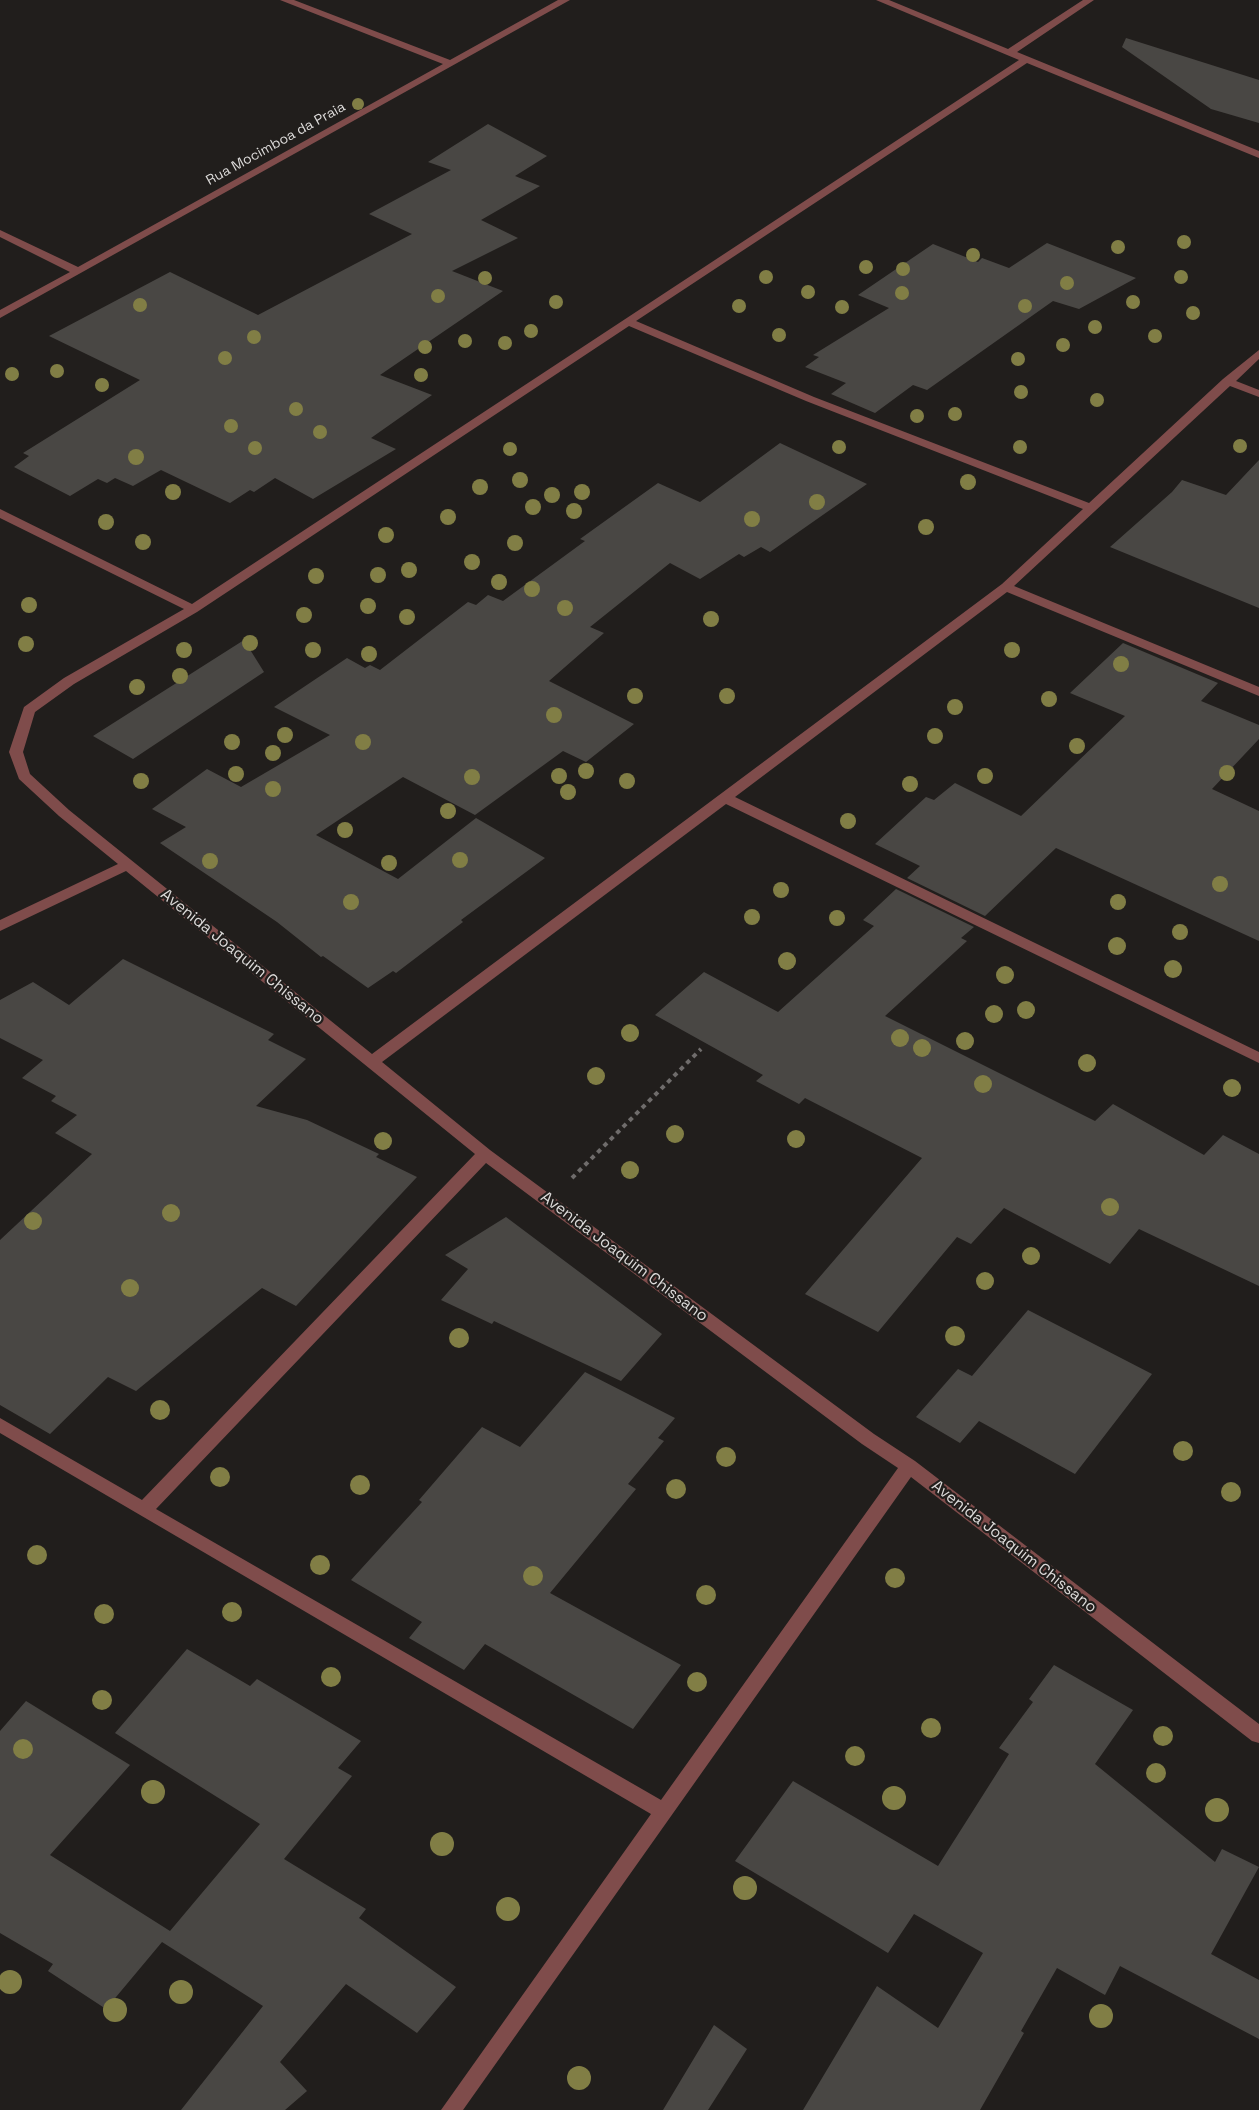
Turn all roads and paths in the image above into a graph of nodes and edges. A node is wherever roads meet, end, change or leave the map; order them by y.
1 (285, 0) edge
2 (566, 0) edge
3 (881, 0) edge
4 (1089, 0) edge
5 (1010, 52) junction
6 (1025, 60) junction
7 (451, 64) junction
8 (1259, 155) edge
9 (0, 233) edge
10 (77, 271) junction
11 (0, 315) edge
12 (628, 322) junction
13 (1259, 353) edge
14 (1227, 381) junction
15 (1259, 393) edge
16 (1090, 508) junction
17 (0, 513) edge
18 (1006, 587) junction
19 (193, 609) junction
20 (1259, 692) edge
21 (725, 798) junction
22 (127, 865) junction
23 (0, 926) edge
24 (701, 1049) dead end
25 (1259, 1058) edge
26 (371, 1063) junction
27 (485, 1154) junction
28 (549, 1201) junction
29 (0, 1425) edge
30 (909, 1466) junction
31 (144, 1510) junction
32 (1259, 1736) edge
33 (663, 1811) junction
34 (451, 2110) edge

1 - 7 street
2 - 7 street, Rua Mocimboa da Praia
3 - 5 street
4 - 5 street
5 - 6 street
6 - 8 street
6 - 12 street
7 - 10 street, Rua Mocimboa da Praia
9 - 10 street
10 - 11 street, Rua Mocimboa da Praia
12 - 16 street
12 - 19 street
13 - 14 street
14 - 15 street
14 - 16 street
16 - 18 street
17 - 19 street
18 - 20 street
18 - 21 street
19 - 22 street, Avenida Joaquim Chissano
21 - 25 street
21 - 26 street
22 - 23 street
22 - 26 street, Avenida Joaquim Chissano
24 - 28 path
26 - 27 street, Avenida Joaquim Chissano
27 - 28 street, Avenida Joaquim Chissano
27 - 31 street
28 - 30 street, Avenida Joaquim Chissano
29 - 31 street
30 - 32 street, Avenida Joaquim Chissano
30 - 33 street
31 - 33 street
33 - 34 street

